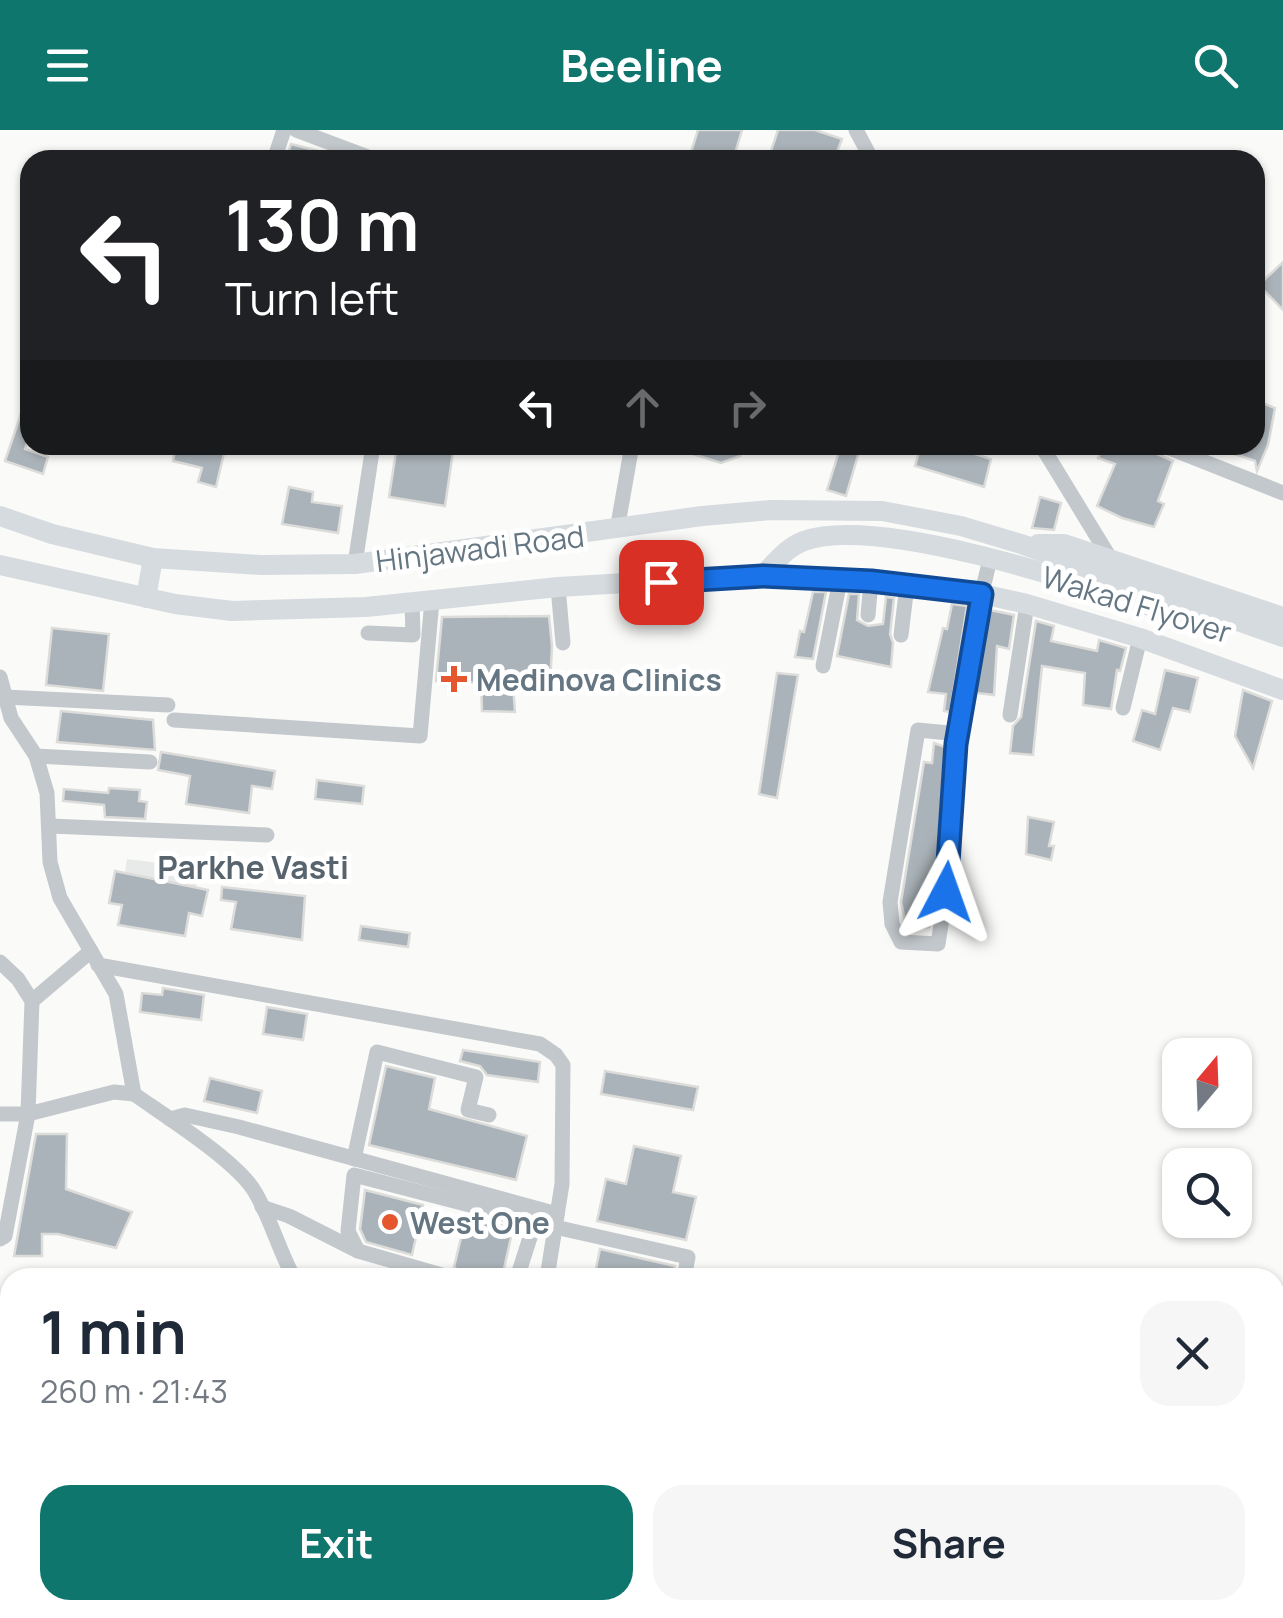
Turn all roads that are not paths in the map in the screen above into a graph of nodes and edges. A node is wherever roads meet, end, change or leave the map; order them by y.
1 (296, 130) edge
2 (349, 150) edge
3 (371, 455) edge
4 (630, 455) edge
5 (1045, 455) edge
6 (1187, 455) edge
7 (1283, 493) edge
8 (0, 516) edge
9 (617, 530) junction
10 (1021, 544) joint
11 (154, 558) junction
12 (990, 560) junction
13 (0, 564) edge
14 (355, 564) junction
15 (1097, 572) junction
16 (763, 576) junction
17 (840, 580) junction
18 (871, 581) junction
19 (907, 585) junction
20 (558, 588) junction
21 (982, 594) junction
22 (146, 598) junction
23 (422, 601) junction
24 (1027, 604) junction
25 (868, 614) dead end
26 (1283, 617) edge
27 (368, 633) dead end
28 (901, 635) dead end
29 (1283, 637) edge
30 (1140, 638) junction
31 (563, 643) dead end
32 (1283, 651) edge
33 (824, 666) dead end
34 (0, 678) edge
35 (1283, 690) edge
36 (5, 697) junction
37 (1123, 708) dead end
38 (1010, 716) dead end
39 (956, 744) junction
40 (36, 756) junction
41 (150, 762) dead end
42 (50, 826) junction
43 (267, 834) dead end
44 (94, 958) junction
45 (0, 962) edge
46 (32, 1001) junction
47 (134, 1094) junction
48 (0, 1114) edge
49 (28, 1114) junction
50 (489, 1115) dead end
51 (170, 1119) junction
52 (354, 1159) junction
53 (262, 1207) junction
54 (556, 1220) junction
55 (0, 1239) edge
56 (358, 1251) junction
57 (285, 1268) edge
58 (417, 1268) edge
59 (520, 1268) edge
60 (549, 1268) edge
61 (686, 1268) edge

1 - 2 street
3 - 14 street
4 - 9 street
5 - 15 street
6 - 7 street
8 - 11 main road, Hinjawadi Road
9 - 10 main road, Hinjawadi Road
9 - 14 main road, Hinjawadi Road
10 - 15 main road, Wakad Flyover
11 - 14 main road, Hinjawadi Road
11 - 22 main road
12 - 15 main road, Wakad Flyover
12 - 16 main road
12 - 21 street
13 - 22 main road, Hinjawadi Road
15 - 26 main road
15 - 29 main road, Wakad Flyover
15 - 32 main road, Wakad Flyover
16 - 17 main road, Hinjawadi Road
16 - 20 main road, Hinjawadi Road
17 - 18 main road, Hinjawadi Road
17 - 33 street
18 - 19 main road, Hinjawadi Road
18 - 25 street
19 - 21 main road, Hinjawadi Road
19 - 28 street
20 - 23 main road, Hinjawadi Road
20 - 31 street
21 - 24 main road, Hinjawadi Road
21 - 39 street
22 - 23 main road, Hinjawadi Road
23 - 27 street
23 - 36 street
24 - 30 main road, Hinjawadi Road
24 - 38 street
30 - 35 main road, Hinjawadi Road
30 - 37 street
34 - 36 street
36 - 40 street
39 - 39 street
40 - 41 street
40 - 42 street
42 - 43 street
42 - 44 street
44 - 46 street
44 - 47 street
44 - 54 street
45 - 46 street
46 - 49 street
47 - 49 street
47 - 51 street
48 - 49 street
49 - 55 street
50 - 52 street
51 - 52 street
51 - 53 street
52 - 54 street
53 - 56 street
53 - 57 street
54 - 60 street
54 - 61 street
56 - 58 street
56 - 59 street

